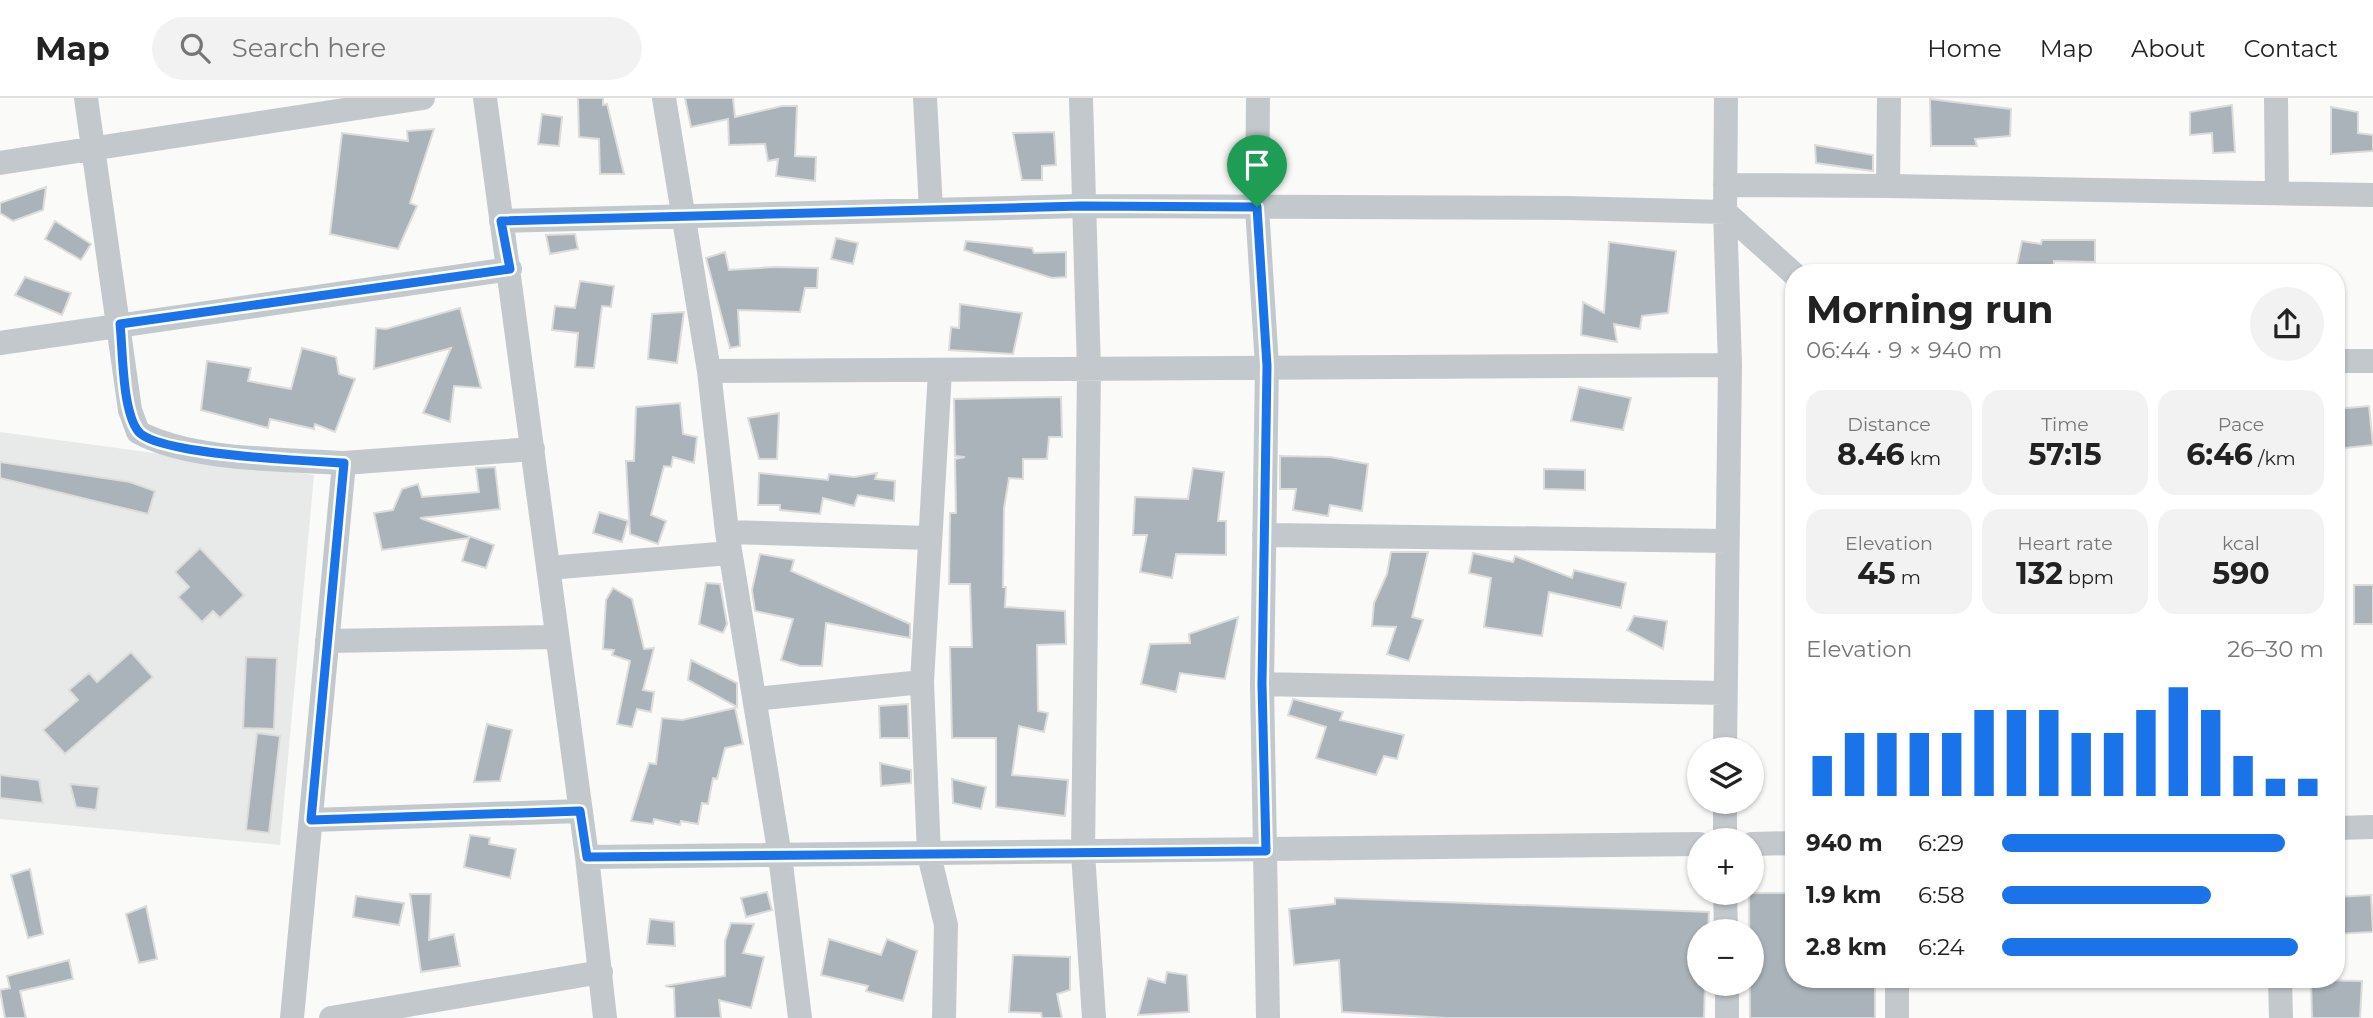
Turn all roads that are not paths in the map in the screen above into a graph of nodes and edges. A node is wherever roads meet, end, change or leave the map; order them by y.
1 (86, 98) edge
2 (423, 98) edge
3 (485, 98) edge
4 (664, 98) edge
5 (925, 98) edge
6 (1081, 98) edge
7 (1258, 98) edge
8 (1726, 98) edge
9 (1889, 98) edge
10 (2276, 98) edge
11 (94, 149) junction
12 (0, 163) edge
13 (1725, 185) junction
14 (1888, 186) junction
15 (2277, 193) junction
16 (2373, 195) edge
17 (1081, 206) junction
18 (1257, 207) junction
19 (931, 209) junction
20 (1725, 212) junction
21 (682, 215) junction
22 (501, 221) junction
23 (1785, 266) edge
24 (510, 269) junction
25 (120, 324) junction
26 (0, 343) edge
27 (2345, 361) edge
28 (2373, 361) edge
29 (1730, 365) junction
30 (1267, 366) junction
31 (1088, 370) junction
32 (709, 371) junction
33 (940, 371) junction
34 (533, 449) junction
35 (344, 463) junction
36 (1264, 535) junction
37 (930, 538) junction
38 (1727, 541) junction
39 (729, 542) junction
40 (548, 568) junction
41 (556, 637) junction
42 (327, 640) junction
43 (922, 682) junction
44 (1262, 684) junction
45 (1724, 693) junction
46 (755, 699) junction
47 (1725, 737) edge
48 (580, 811) junction
49 (311, 820) junction
50 (2373, 827) edge
51 (2345, 828) edge
52 (1785, 843) edge
53 (1687, 844) edge
54 (1764, 844) edge
55 (1266, 851) junction
56 (1083, 853) junction
57 (929, 855) junction
58 (780, 856) junction
59 (587, 857) junction
60 (601, 972) junction
61 (1897, 988) edge
62 (2280, 988) edge
63 (1727, 996) edge
64 (292, 1018) edge
65 (331, 1018) edge
66 (606, 1018) edge
67 (800, 1018) edge
68 (944, 1018) edge
69 (1094, 1018) edge
70 (1268, 1018) edge
71 (1727, 1018) edge
72 (1898, 1018) edge
73 (2281, 1018) edge

1 - 11 street
2 - 11 street
3 - 22 street
4 - 21 street
5 - 19 street
6 - 17 street
7 - 18 street
8 - 13 street
9 - 14 street
10 - 15 street
11 - 12 street
11 - 25 street
13 - 14 street
13 - 20 street
14 - 15 street
15 - 16 street
17 - 18 street
17 - 19 street
17 - 31 street
18 - 20 street
18 - 30 street
19 - 21 street
20 - 23 street
20 - 29 street
21 - 22 street
21 - 32 street
22 - 24 street
24 - 25 street
24 - 34 street
25 - 26 street
25 - 35 street
27 - 28 street
29 - 30 street
29 - 38 street
30 - 31 street
30 - 36 street
31 - 33 street
31 - 56 street
32 - 33 street
32 - 39 street
33 - 37 street
34 - 35 street
34 - 40 street
35 - 42 street
36 - 38 street
36 - 44 street
37 - 39 street
37 - 43 street
38 - 45 street
39 - 40 street
39 - 46 street
40 - 41 street
41 - 42 street
41 - 48 street
42 - 49 street
43 - 46 street
43 - 57 street
44 - 45 street
44 - 55 street
45 - 47 street
46 - 58 street
48 - 49 street
48 - 59 street
49 - 64 street
50 - 51 street
52 - 54 street
53 - 55 street
55 - 56 street
55 - 70 street
56 - 57 street
56 - 69 street
57 - 58 street
57 - 68 street
58 - 59 street
58 - 67 street
59 - 60 street
60 - 65 street
60 - 66 street
61 - 72 street
62 - 73 street
63 - 71 street

